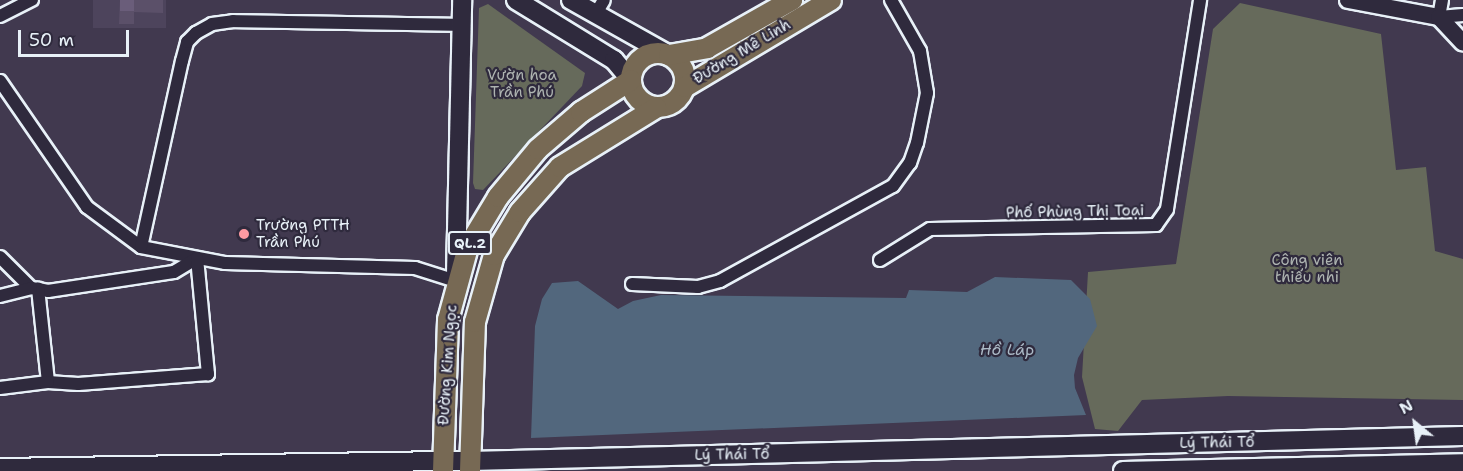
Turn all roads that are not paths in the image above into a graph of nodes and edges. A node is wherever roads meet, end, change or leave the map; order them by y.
1 (32, 0) edge
2 (462, 0) edge
3 (516, 0) edge
4 (571, 0) edge
5 (792, 0) edge
6 (831, 0) edge
7 (891, 0) edge
8 (1200, 0) edge
9 (1348, 0) edge
10 (599, 8) edge
11 (1440, 8) edge
12 (1463, 15) edge
13 (0, 16) edge
14 (461, 25) junction
15 (1463, 43) edge
16 (669, 56) junction
17 (631, 80) junction
18 (0, 81) edge
19 (684, 87) junction
20 (656, 108) junction
21 (141, 247) junction
22 (0, 257) edge
23 (197, 258) junction
24 (880, 260) dead end
25 (456, 281) junction
26 (633, 284) dead end
27 (35, 288) junction
28 (0, 296) edge
29 (48, 382) junction
30 (0, 388) edge
31 (1463, 436) edge
32 (1463, 463) edge
33 (443, 466) edge
34 (470, 466) edge
35 (0, 468) edge
36 (1123, 471) edge

1 - 13 street
2 - 14 main road
3 - 17 main road
4 - 10 main road
5 - 16 main road, Đường Mê Linh / QL.2
6 - 19 main road, Đường Mê Linh / QL.2
7 - 26 street
8 - 24 street, Phố Phùng Thị Toại
9 - 11 street
10 - 16 main road
11 - 12 street
11 - 15 street
14 - 21 street
14 - 25 main road
16 - 17 main road, QL.2
16 - 19 main road
17 - 20 main road
17 - 25 main road, Đường Kim Ngọc / QL.2
18 - 21 street
19 - 20 main road, QL.2
20 - 34 main road, Đường Kim Ngọc / QL.2
21 - 23 street
22 - 27 street
23 - 25 street
23 - 27 street
23 - 29 street
25 - 33 main road, Đường Kim Ngọc / QL.2
27 - 28 street
27 - 29 street
29 - 30 street
31 - 34 main road, Lý Thái Tổ
32 - 36 main road, Lý Thái Tổ
33 - 34 main road, Lý Thái Tổ
33 - 35 main road, Lý Thái Tổ

